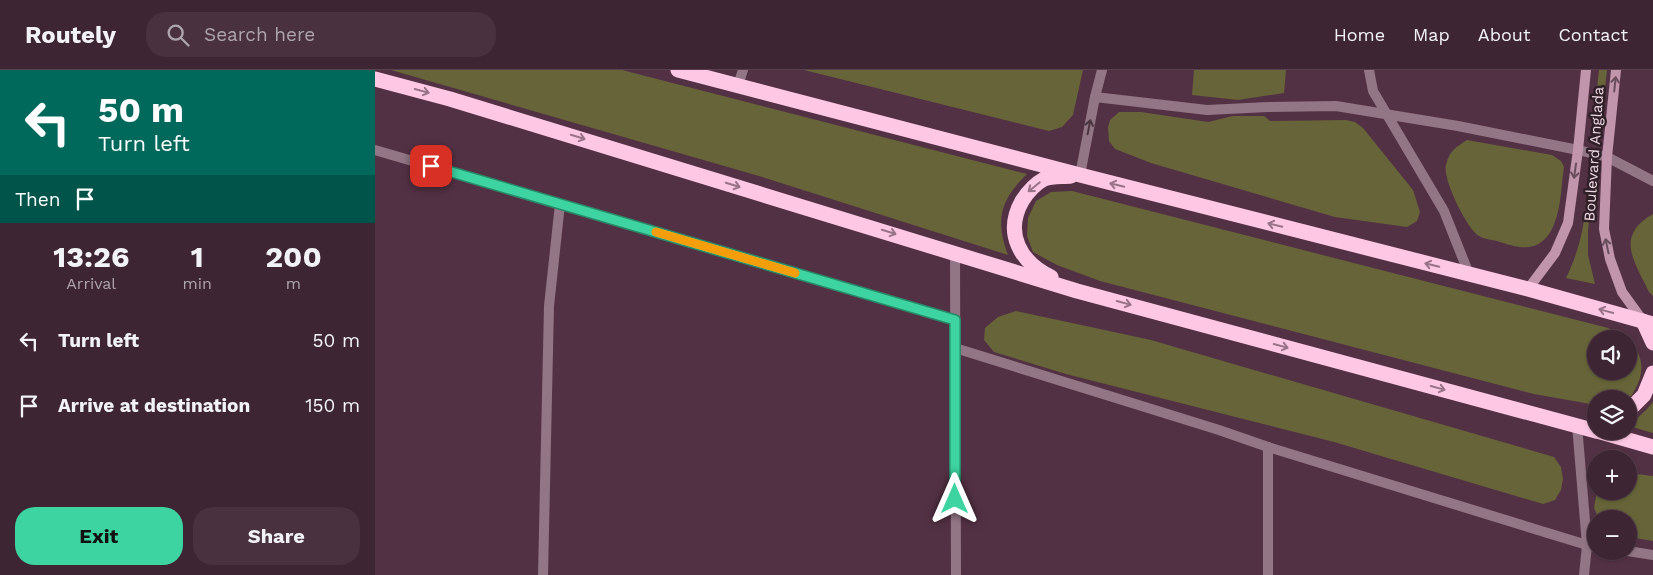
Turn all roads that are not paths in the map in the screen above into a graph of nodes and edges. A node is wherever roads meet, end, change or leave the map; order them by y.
1 (678, 70) edge
2 (743, 70) edge
3 (1102, 70) edge
4 (1369, 70) edge
5 (1586, 70) edge
6 (1616, 70) edge
7 (375, 79) edge
8 (738, 85) junction
9 (1095, 96) junction
10 (1387, 114) junction
11 (375, 150) edge
12 (1578, 150) junction
13 (1607, 157) junction
14 (1080, 175) junction
15 (1653, 180) edge
16 (560, 204) junction
17 (955, 253) junction
18 (1469, 274) junction
19 (1528, 289) junction
20 (1077, 291) junction
21 (955, 320) junction
22 (1648, 322) edge
23 (1653, 343) edge
24 (955, 348) junction
25 (1653, 373) edge
26 (1637, 402) edge
27 (1587, 423) edge
28 (1577, 425) junction
29 (1587, 428) edge
30 (1628, 440) edge
31 (1268, 447) junction
32 (1653, 447) edge
33 (1588, 510) edge
34 (1587, 544) edge
35 (1637, 552) edge
36 (1653, 555) edge
37 (1588, 560) edge
38 (543, 575) edge
39 (956, 575) edge
40 (1268, 575) edge
41 (1584, 575) edge

1 - 8 highway
2 - 8 street
3 - 9 street
4 - 10 street
5 - 12 main road, Boulevard Anglada
13 -> 6 main road, Boulevard Anglada
7 -> 17 highway
8 - 14 highway
9 - 10 street
14 -> 9 street
10 - 12 street
10 - 18 street
11 - 16 street
12 - 13 street
12 -> 19 main road, Boulevard Anglada
13 - 15 street
22 -> 13 main road, Boulevard Anglada
18 -> 14 highway
14 -> 20 highway
16 - 21 street
16 - 38 street
17 - 20 highway
17 - 21 street
18 - 19 highway
22 -> 19 highway
20 -> 28 highway
21 - 24 street
22 - 23 highway
24 - 31 street
24 - 39 street
25 - 26 highway
27 - 28 highway
28 - 29 highway
28 - 33 street
30 - 32 highway
31 - 34 street
31 - 40 street
35 - 36 street
37 - 41 street

